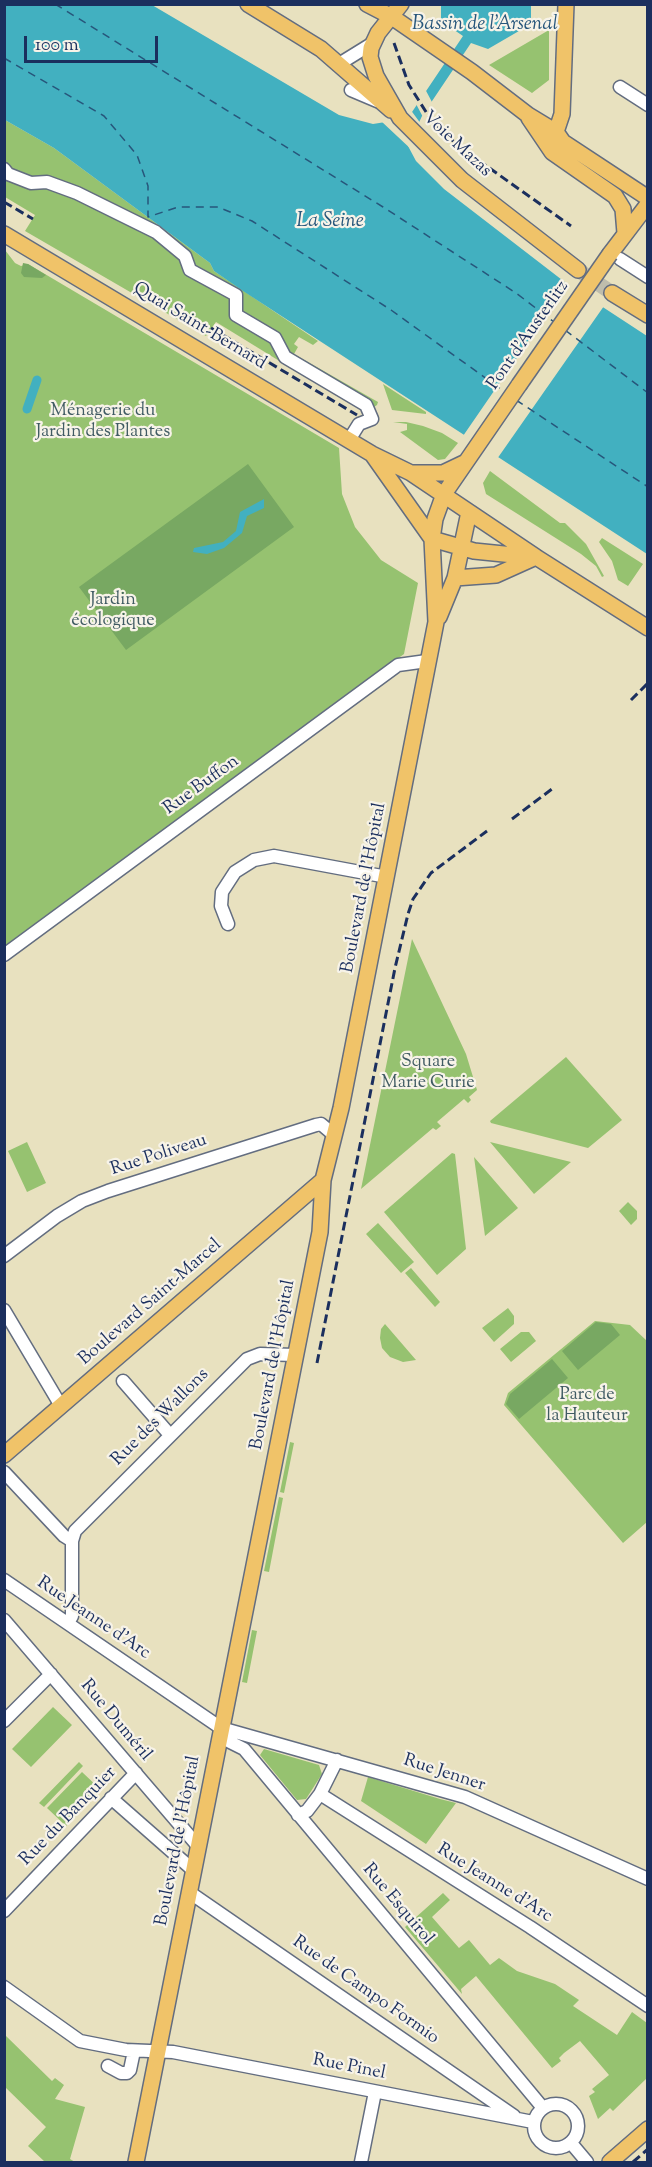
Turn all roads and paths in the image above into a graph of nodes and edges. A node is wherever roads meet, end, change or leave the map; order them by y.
1 (248, 4) edge
2 (367, 4) edge
3 (566, 4) edge
4 (396, 11) edge
5 (373, 43) junction
6 (339, 64) junction
7 (621, 87) dead end
8 (351, 90) dead end
9 (386, 101) junction
10 (648, 105) edge
11 (528, 115) junction
12 (556, 132) junction
13 (4, 169) edge
14 (647, 209) edge
15 (625, 233) junction
16 (4, 234) edge
17 (615, 256) junction
18 (578, 270) tunnel mouth
19 (648, 278) edge
20 (612, 293) tunnel mouth
21 (648, 315) edge
22 (349, 440) junction
23 (372, 454) junction
24 (466, 461) junction
25 (411, 473) junction
26 (444, 494) junction
27 (469, 512) junction
28 (432, 539) junction
29 (462, 548) junction
30 (536, 557) junction
31 (455, 578) junction
32 (436, 622) junction
33 (648, 628) edge
34 (427, 661) junction
35 (387, 877) junction
36 (228, 924) dead end
37 (4, 955) edge
38 (334, 1135) junction
39 (323, 1180) junction
40 (4, 1256) edge
41 (4, 1310) edge
42 (295, 1355) junction
43 (123, 1381) dead end
44 (62, 1406) junction
45 (170, 1435) junction
46 (4, 1455) edge
47 (4, 1472) edge
48 (72, 1541) junction
49 (4, 1580) edge
50 (4, 1620) edge
51 (68, 1623) junction
52 (51, 1674) junction
53 (4, 1721) edge
54 (221, 1728) junction
55 (337, 1760) junction
56 (136, 1773) junction
57 (320, 1794) junction
58 (111, 1798) junction
59 (298, 1815) junction
60 (198, 1846) junction
61 (194, 1870) junction
62 (648, 1879) edge
63 (189, 1892) junction
64 (4, 1911) edge
65 (4, 1987) edge
66 (648, 2006) edge
67 (134, 2051) junction
68 (158, 2052) junction
69 (108, 2066) dead end
70 (375, 2092) junction
71 (543, 2108) junction
72 (520, 2120) junction
73 (533, 2122) junction
74 (648, 2128) edge
75 (571, 2143) junction
76 (136, 2163) edge
77 (361, 2163) edge
78 (588, 2163) edge
79 (610, 2163) edge

1 - 6 main road
2 - 4 main road
3 - 12 main road
4 - 5 main road
4 - 11 main road
5 - 6 street
5 - 9 main road, Voie Mazas
6 - 9 main road
7 - 10 street
8 - 9 street
9 - 18 main road, Voie Mazas
11 - 12 main road
11 - 15 main road
12 - 14 main road
13 - 22 street
14 - 15 main road
15 - 17 main road, Pont d'Austerlitz
16 - 22 main road, Quai Saint-Bernard
17 - 19 street
17 - 24 main road, Pont d'Austerlitz, bridge
20 - 21 main road
22 - 23 main road, Quai Saint-Bernard
23 - 25 main road, Quai Saint-Bernard
23 - 28 main road, Quai Saint-Bernard
24 - 25 main road
24 - 26 main road, Pont d'Austerlitz
25 - 26 main road, Quai Saint-Bernard
26 - 27 main road, Quai Saint-Bernard
26 - 28 main road, Boulevard de l'Hôpital
27 - 29 main road
27 - 30 main road, Quai Saint-Bernard
28 - 29 main road
28 - 32 main road, Boulevard de l'Hôpital
29 - 30 main road
29 - 31 main road
30 - 31 main road
30 - 33 main road, Quai Saint-Bernard
31 - 32 main road
32 - 34 main road, Boulevard de l'Hôpital
34 - 35 main road, Boulevard de l'Hôpital
34 - 37 street, Rue Buffon
35 - 36 street
35 - 38 main road, Boulevard de l'Hôpital
38 - 39 main road, Boulevard de l'Hôpital
38 - 40 street, Rue Poliveau
39 - 42 main road, Boulevard de l'Hôpital
39 - 44 main road, Boulevard Saint-Marcel
41 - 44 street
42 - 45 street, Rue des Wallons
42 - 54 main road, Boulevard de l'Hôpital
43 - 45 street
44 - 46 main road, Boulevard Saint-Marcel
45 - 48 street, Rue des Wallons
47 - 48 street
48 - 51 street
49 - 51 street, Rue Jeanne d'Arc
50 - 52 street, Rue Duméril
51 - 54 street, Rue Jeanne d'Arc
52 - 53 street
52 - 56 street, Rue Duméril
54 - 55 street, Rue Jenner
54 - 59 street, Rue Esquirol
54 - 60 main road, Boulevard de l'Hôpital
55 - 57 street
55 - 62 street, Rue Jenner
56 - 58 street, Rue du Banquier
56 - 60 street, Rue Duméril
57 - 59 street
57 - 66 street, Rue Jeanne d'Arc
58 - 61 street
58 - 64 street, Rue du Banquier
59 - 71 street, Rue Esquirol
60 - 61 main road, Boulevard de l'Hôpital
61 - 63 main road, Boulevard de l'Hôpital
63 - 68 main road, Boulevard de l'Hôpital
63 - 72 street, Rue de Campo Formio
65 - 67 street, Rue Pinel
67 - 68 street, Rue Pinel
67 - 69 street
68 - 70 street, Rue Pinel
68 - 76 main road, Boulevard de l'Hôpital
70 - 72 street, Rue Pinel
70 - 77 street
71 - 73 street
71 - 75 street
72 - 73 street, Rue Pinel
73 - 75 street
74 - 79 main road
75 - 78 street

